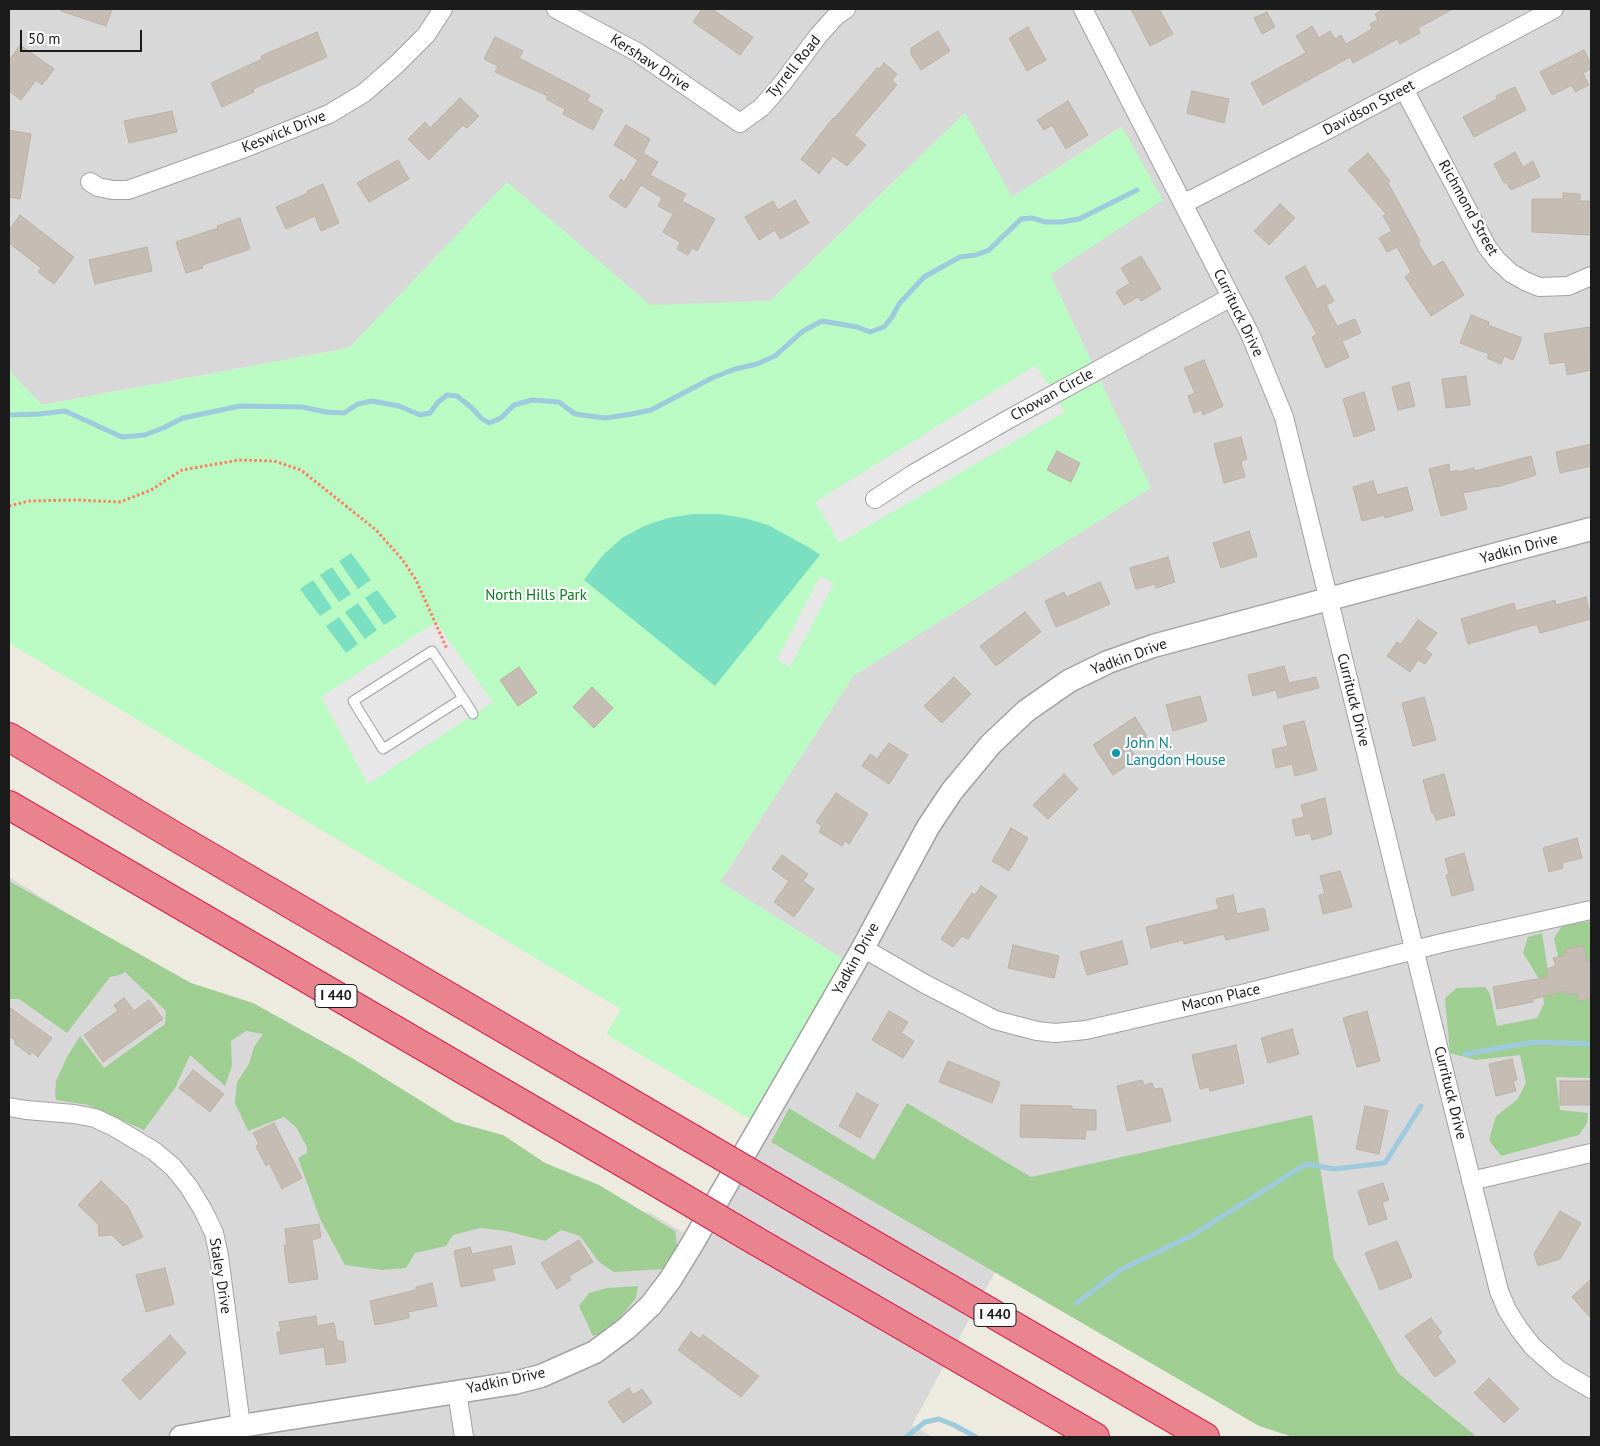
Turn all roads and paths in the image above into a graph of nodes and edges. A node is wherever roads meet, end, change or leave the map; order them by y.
1 (444, 9) edge
2 (556, 9) edge
3 (846, 9) edge
4 (1083, 9) edge
5 (1554, 9) edge
6 (1404, 89) junction
7 (740, 123) joint
8 (90, 182) dead end
9 (1183, 204) junction
10 (1591, 276) edge
11 (1231, 297) junction
12 (875, 499) dead end
13 (9, 506) edge
14 (1591, 529) edge
15 (1328, 599) junction
16 (436, 622) dead end
17 (462, 698) junction
18 (473, 714) dead end
19 (9, 737) edge
20 (9, 806) edge
21 (1591, 910) edge
22 (863, 948) junction
23 (1414, 950) junction
24 (9, 1107) edge
25 (1591, 1153) edge
26 (1471, 1181) junction
27 (1591, 1389) edge
28 (457, 1392) junction
29 (240, 1426) junction
30 (181, 1437) edge
31 (464, 1437) edge
32 (1095, 1437) edge
33 (1205, 1437) edge

1 - 8 street, Keswick Drive
2 - 7 street, Kershaw Drive
3 - 7 street, Tyrrell Road
4 - 9 street, Currituck Drive
5 - 6 street, Davidson Street
6 - 9 street, Davidson Street
6 - 10 street, Richmond Street
9 - 11 street, Currituck Drive
11 - 12 street, Chowan Circle
11 - 15 street, Currituck Drive
13 - 16 path
14 - 15 street, Yadkin Drive
15 - 22 street, Yadkin Drive
15 - 23 street, Currituck Drive
17 - 17 lane
17 - 18 lane
19 - 33 highway, I 440, bridge
20 - 32 highway, I 440, bridge
21 - 23 street, Macon Place
22 - 23 street, Macon Place
22 - 28 street, Yadkin Drive
23 - 26 street, Currituck Drive
24 - 29 street, Staley Drive
25 - 26 street
26 - 27 street, Currituck Drive
28 - 29 street, Yadkin Drive
28 - 31 street
29 - 30 street, Yadkin Drive

